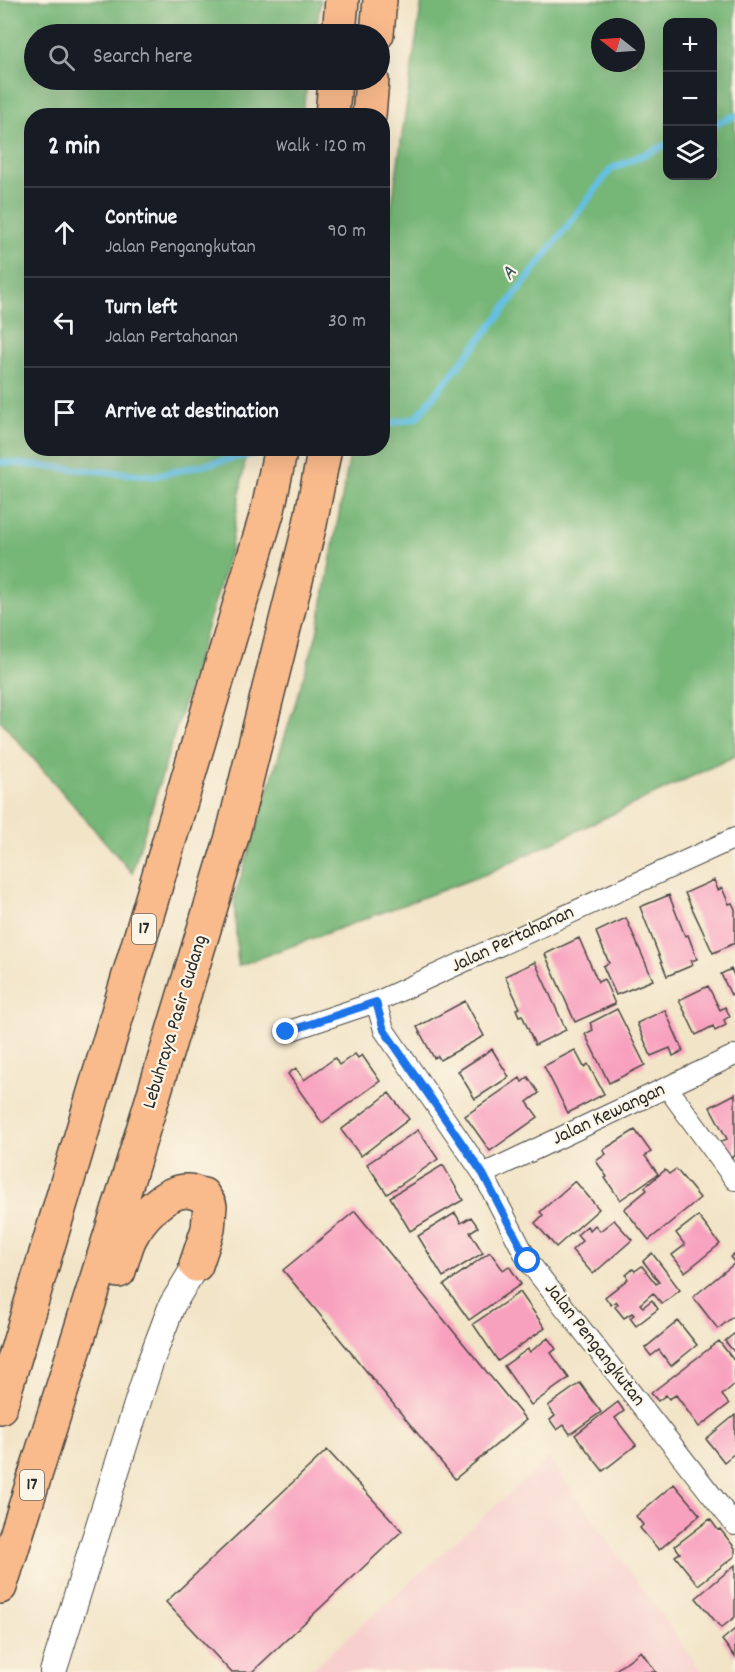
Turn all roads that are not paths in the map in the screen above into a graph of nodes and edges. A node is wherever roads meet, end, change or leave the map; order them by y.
1 (342, 0) edge
2 (380, 0) edge
3 (340, 24) edge
4 (378, 24) edge
5 (334, 90) edge
6 (371, 90) edge
7 (333, 108) edge
8 (370, 108) edge
9 (279, 456) edge
10 (323, 456) edge
11 (735, 838) edge
12 (376, 1002) junction
13 (286, 1032) dead end
14 (735, 1055) edge
15 (667, 1087) junction
16 (483, 1174) junction
17 (735, 1180) edge
18 (196, 1265) joint
19 (63, 1384) junction
20 (0, 1407) edge
21 (735, 1526) edge
22 (0, 1587) edge
23 (53, 1672) edge

1 - 3 highway
2 - 4 highway
5 - 7 highway
6 - 8 highway
9 - 20 highway, 17
10 - 19 highway, Lebuhraya Pasir Gudang / 17
11 - 12 street, Jalan Pertahanan
12 - 13 street, Jalan Pertahanan
12 - 16 street, Jalan Pengangkutan
14 - 15 street, Jalan Kewangan
15 - 16 street, Jalan Kewangan
15 - 17 street
16 - 21 street, Jalan Pengangkutan
18 - 19 highway
18 - 23 street
19 - 22 highway, Lebuhraya Pasir Gudang / 17

